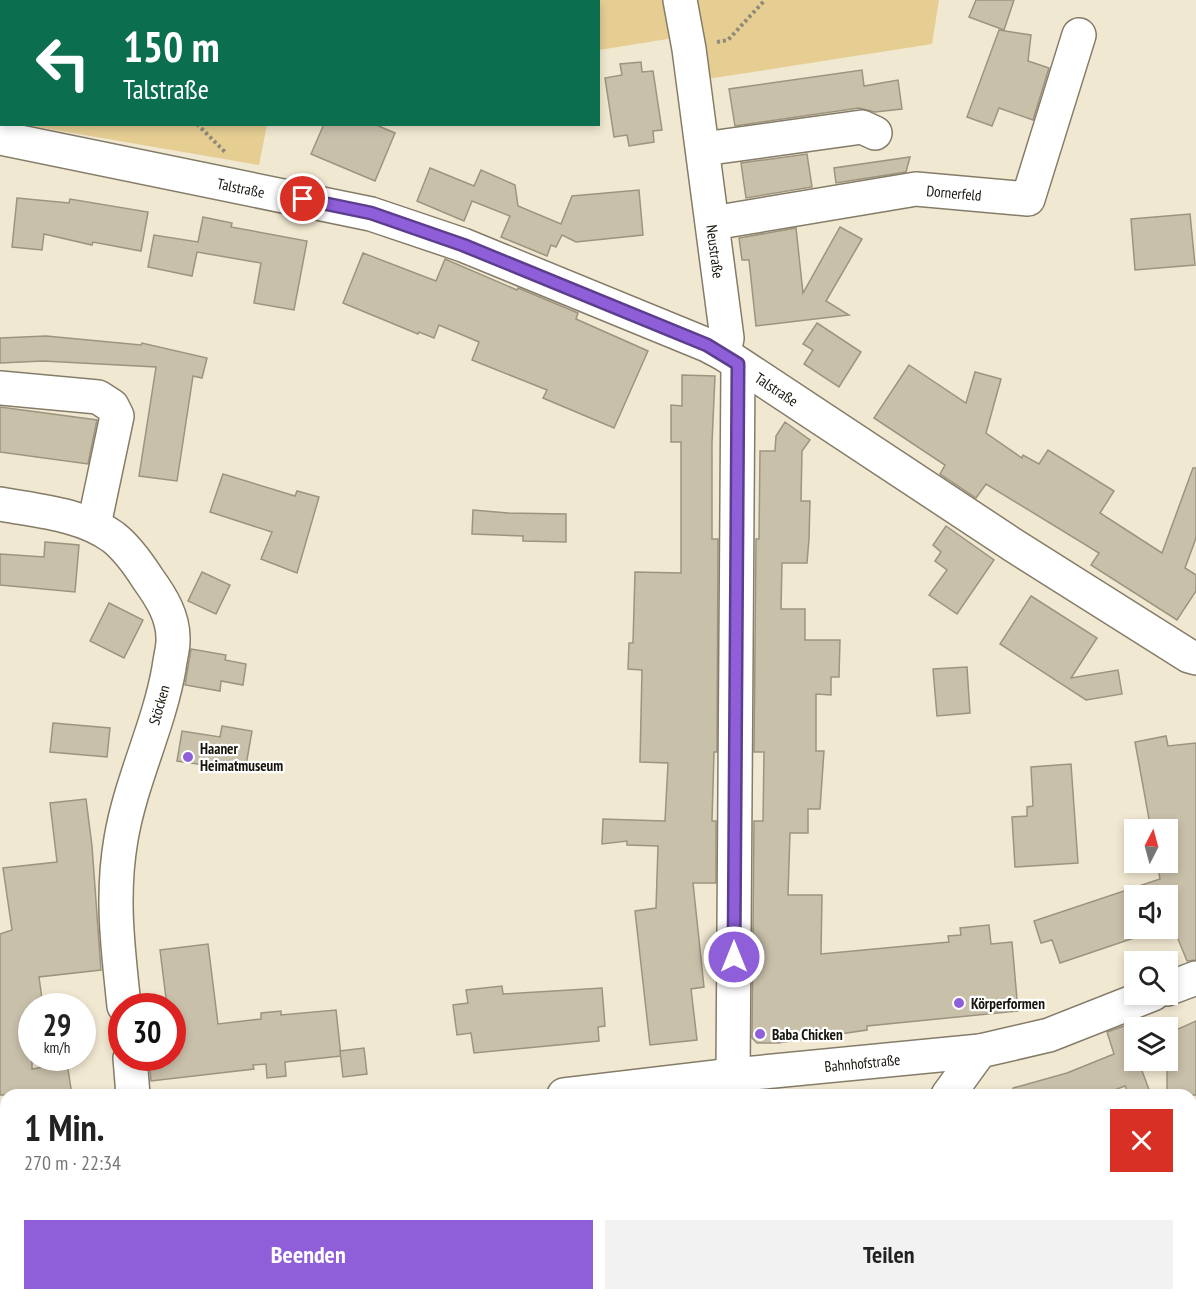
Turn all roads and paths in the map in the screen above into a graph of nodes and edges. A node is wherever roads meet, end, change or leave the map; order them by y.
1 (765, 0) edge
2 (684, 23) edge
3 (1079, 34) dead end
4 (875, 134) dead end
5 (0, 138) edge
6 (703, 149) junction
7 (713, 223) junction
8 (731, 359) junction
9 (0, 388) edge
10 (0, 504) edge
11 (94, 525) junction
12 (1196, 658) edge
13 (1196, 978) edge
14 (1178, 985) edge
15 (123, 993) edge
16 (1125, 1005) edge
17 (980, 1051) junction
18 (131, 1071) edge
19 (733, 1075) junction
20 (133, 1089) edge
21 (615, 1089) edge
22 (952, 1089) edge

1 - 2 path
2 - 6 street, Neustraße
3 - 7 street, Dornerfeld
4 - 6 street
5 - 8 street, Talstraße
6 - 7 street, Neustraße
7 - 8 street, Neustraße
8 - 12 street, Talstraße
8 - 19 street, Neustraße
9 - 11 street
10 - 11 street, Stöcken
11 - 15 street, Stöcken
13 - 14 street
16 - 17 street, Bahnhofstraße
17 - 19 street, Bahnhofstraße
17 - 22 street
18 - 20 street
19 - 21 street, Bahnhofstraße

